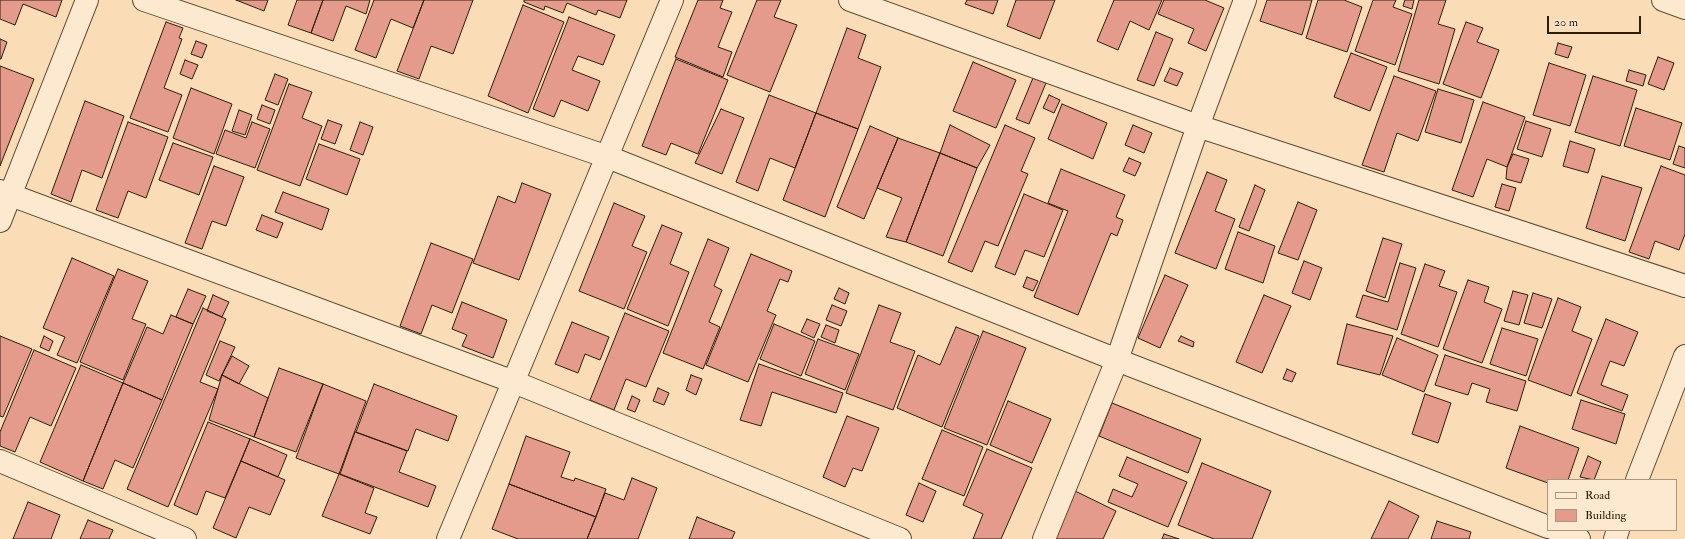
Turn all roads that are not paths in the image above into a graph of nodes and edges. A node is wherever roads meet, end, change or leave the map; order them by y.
1 (87, 0) edge
2 (144, 0) edge
3 (672, 0) edge
4 (850, 0) edge
5 (1245, 0) edge
6 (1662, 0) edge
7 (1685, 8) edge
8 (1198, 126) junction
9 (608, 157) junction
10 (5, 193) edge
11 (0, 221) edge
12 (1685, 286) edge
13 (1685, 356) edge
14 (1117, 360) junction
15 (514, 382) junction
16 (0, 461) edge
17 (1637, 479) edge
18 (1547, 527) edge
19 (1559, 531) edge
20 (185, 539) edge
21 (448, 539) edge
22 (900, 539) edge
23 (1044, 539) edge
24 (1579, 539) edge

1 - 10 street
2 - 9 street
3 - 9 street
4 - 8 street
5 - 8 street
6 - 7 street
8 - 12 street
8 - 14 street
9 - 14 street
9 - 15 street
10 - 11 street
10 - 15 street
13 - 17 street
14 - 18 street
14 - 23 street
15 - 21 street
15 - 22 street
16 - 20 street
19 - 24 street

